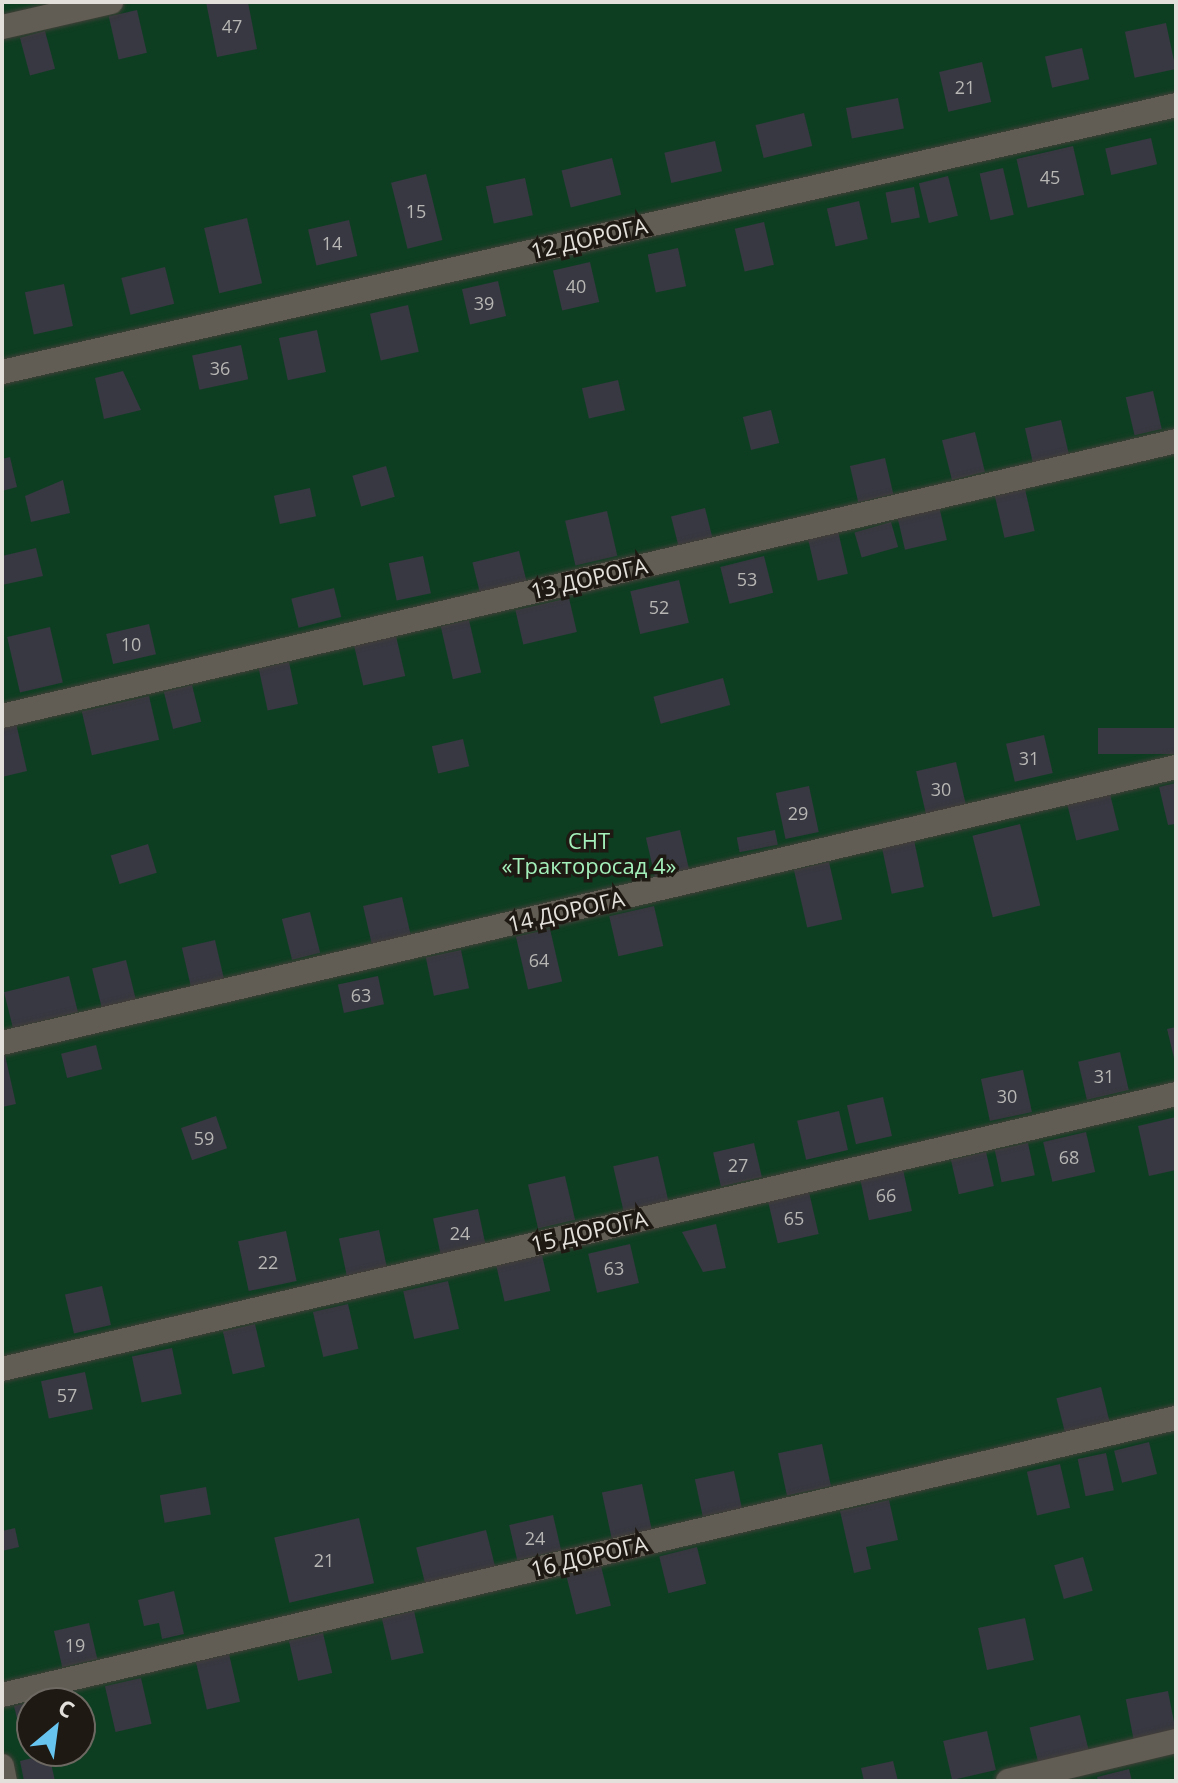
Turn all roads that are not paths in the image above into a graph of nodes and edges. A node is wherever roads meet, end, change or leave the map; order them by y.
1 (111, 2) edge
2 (2, 27) edge
3 (1176, 105) edge
4 (2, 372) edge
5 (1176, 441) edge
6 (2, 716) edge
7 (1176, 767) edge
8 (2, 1043) edge
9 (1176, 1094) edge
10 (2, 1369) edge
11 (1176, 1418) edge
12 (2, 1695) edge
13 (1176, 1741) edge
14 (2, 1766) edge
15 (5, 1781) edge
16 (1008, 1781) edge

1 - 2 street
3 - 4 street, 12 ДОРОГА
5 - 6 street, 13 ДОРОГА
7 - 8 street, 14 ДОРОГА
9 - 10 street, 15 ДОРОГА
11 - 12 street, 16 ДОРОГА
13 - 16 street
14 - 15 street

